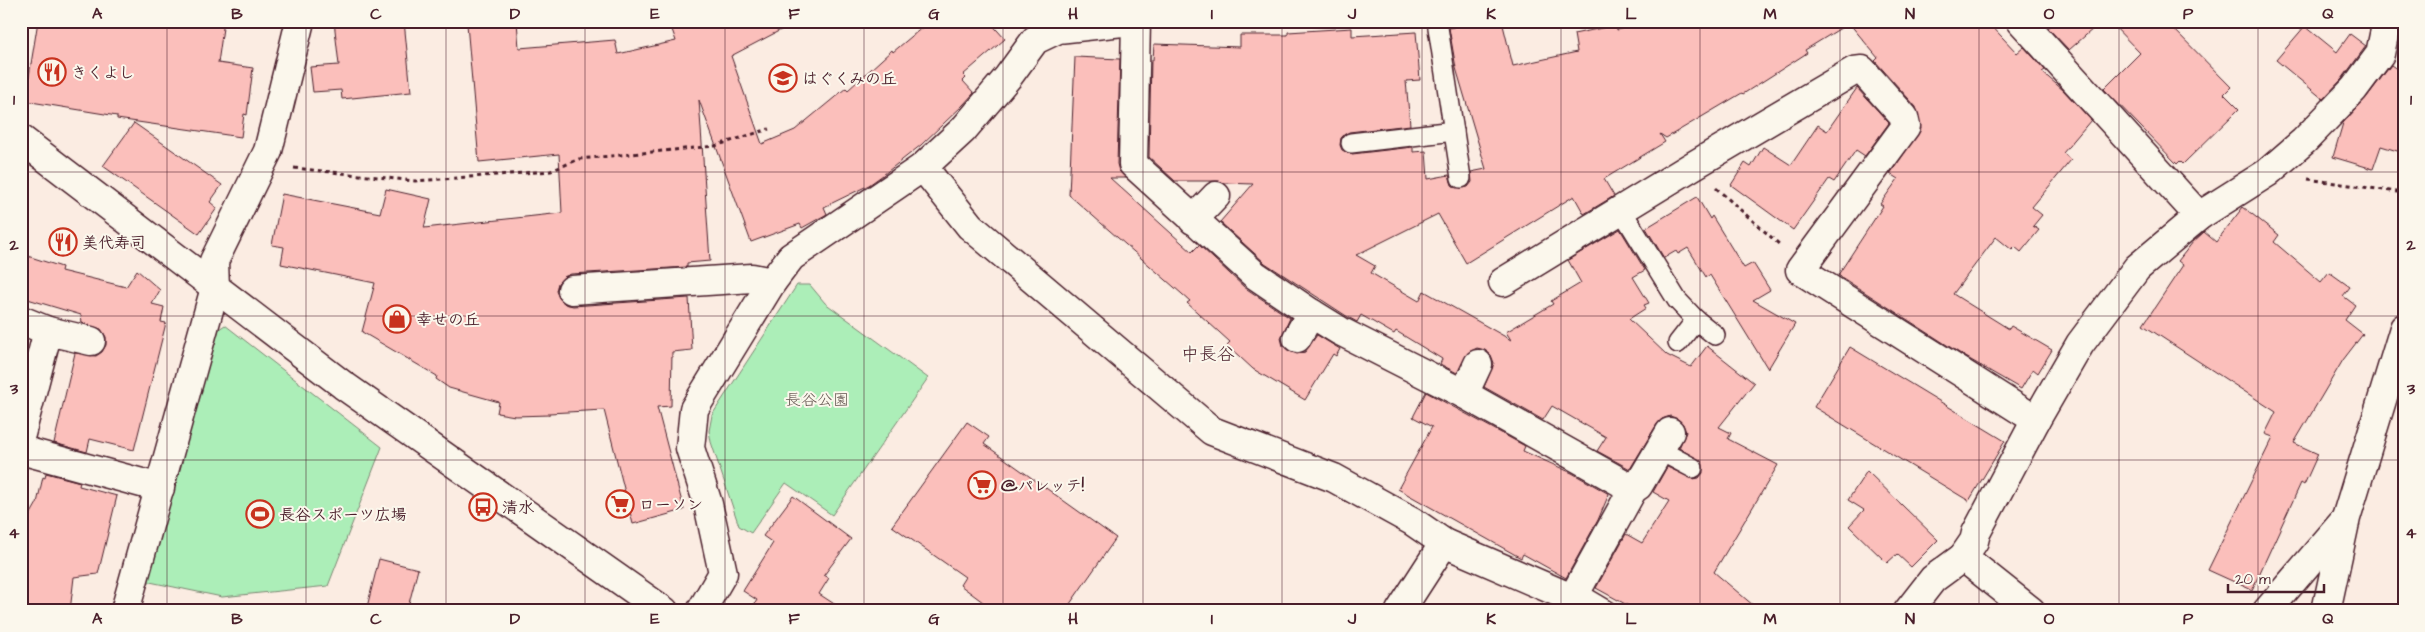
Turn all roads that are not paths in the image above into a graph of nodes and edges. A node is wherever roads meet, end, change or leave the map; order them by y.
1 (300, 21) edge
2 (1134, 21) edge
3 (1438, 21) edge
4 (2021, 21) edge
5 (2391, 26) edge
6 (1454, 131) junction
7 (21, 139) edge
8 (1352, 143) dead end
9 (923, 167) junction
10 (1462, 178) dead end
11 (1216, 196) dead end
12 (1622, 211) junction
13 (2199, 216) junction
14 (1193, 220) junction
15 (772, 282) junction
16 (1503, 282) dead end
17 (215, 288) junction
18 (581, 298) dead end
19 (1311, 313) junction
20 (21, 320) edge
21 (1696, 320) junction
22 (2404, 328) edge
23 (48, 331) junction
24 (1714, 335) dead end
25 (1297, 338) dead end
26 (91, 342) dead end
27 (1678, 343) dead end
28 (1478, 364) dead end
29 (1464, 394) junction
30 (2036, 420) junction
31 (21, 434) edge
32 (1665, 441) joint
33 (21, 450) edge
34 (1693, 468) dead end
35 (160, 488) junction
36 (1632, 489) junction
37 (2346, 518) junction
38 (1444, 543) junction
39 (1963, 557) junction
40 (1567, 600) edge
41 (2018, 607) edge
42 (125, 611) edge
43 (664, 611) edge
44 (701, 611) edge
45 (1400, 611) edge
46 (1608, 611) edge
47 (1908, 611) edge
48 (2267, 611) edge
49 (2326, 611) edge

1 - 17 street
2 - 9 street
2 - 14 street
3 - 6 lane
4 - 13 street
5 - 13 street
6 - 8 lane
6 - 10 lane
7 - 17 street
9 - 15 street
9 - 38 street
11 - 14 street
12 - 16 street
12 - 21 lane
12 - 30 street
13 - 30 street
14 - 19 street
15 - 18 street
15 - 44 street
17 - 35 street
17 - 43 street
19 - 25 street
19 - 29 street
20 - 23 street
21 - 24 lane
21 - 27 lane
22 - 37 street
23 - 26 street
23 - 31 street
28 - 29 street
29 - 36 street
30 - 39 street
32 - 34 lane
32 - 36 street
33 - 35 street
35 - 42 street
36 - 40 street
37 - 48 street
37 - 49 street
38 - 40 street
38 - 45 street
39 - 41 street
39 - 47 street
40 - 46 lane

